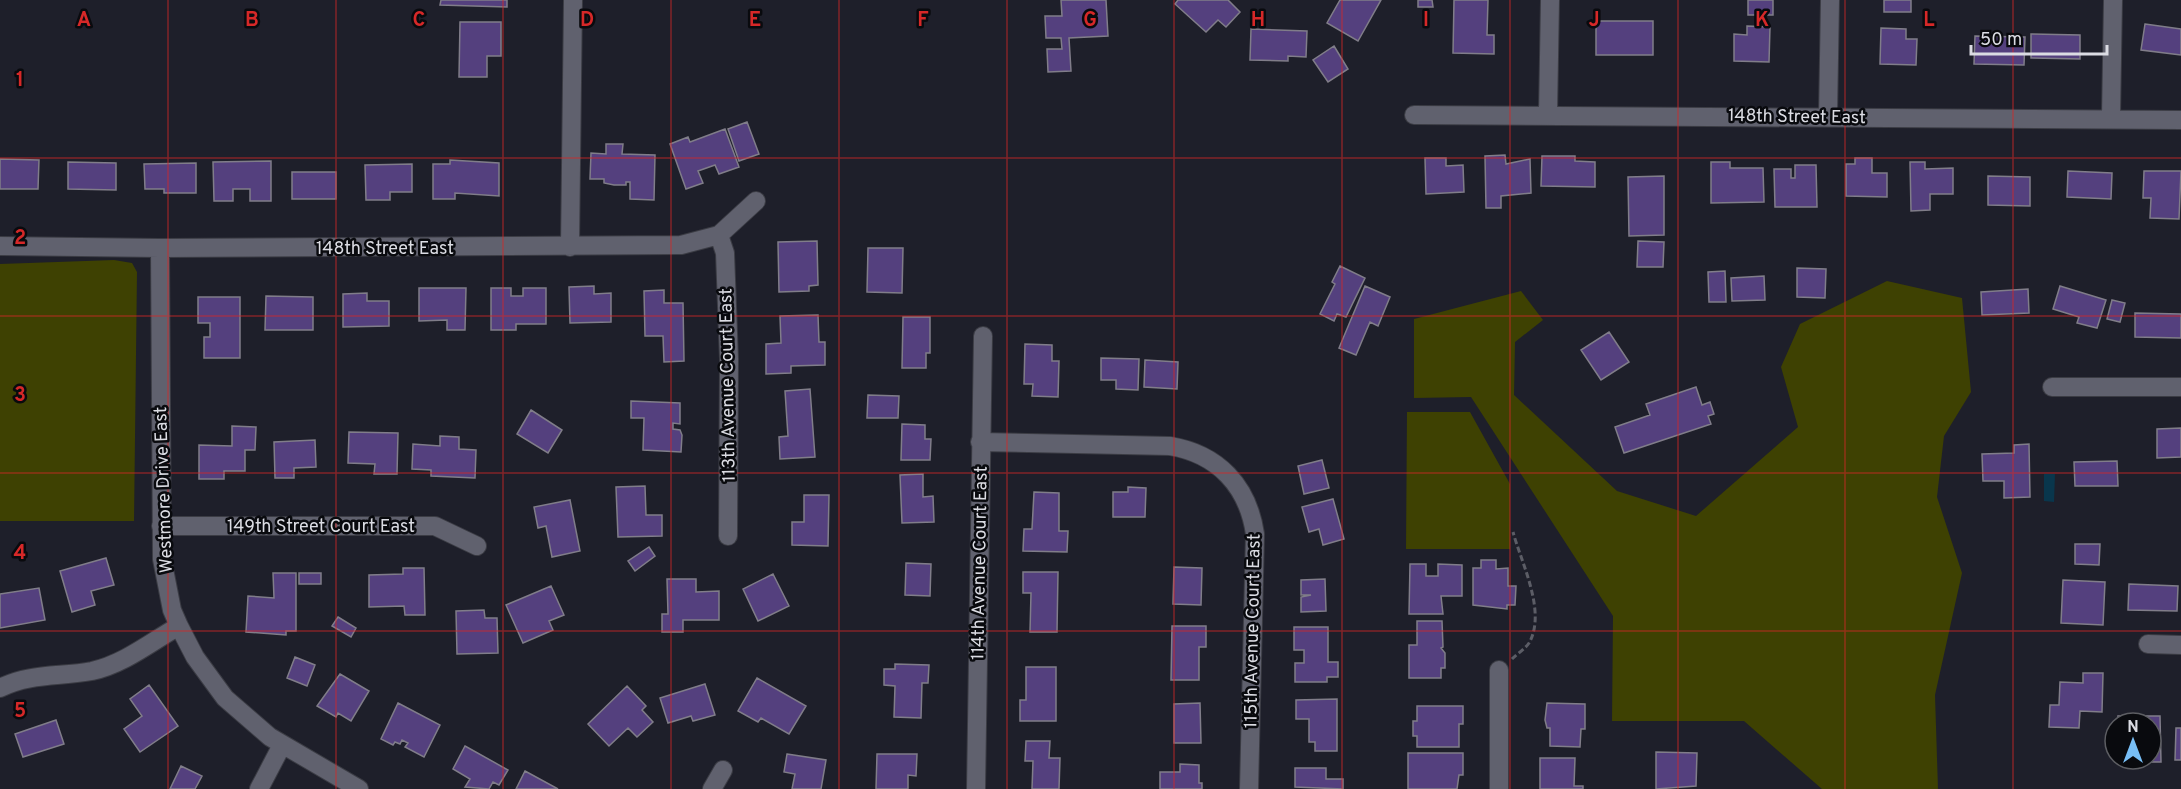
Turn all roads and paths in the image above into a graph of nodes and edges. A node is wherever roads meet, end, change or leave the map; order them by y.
1 (573, 0) edge
2 (1550, 0) edge
3 (1830, 0) edge
4 (2113, 0) edge
5 (1548, 114) junction
6 (1414, 116) dead end
7 (1828, 116) junction
8 (2111, 117) junction
9 (2181, 120) edge
10 (756, 201) dead end
11 (719, 235) junction
12 (0, 246) edge
13 (570, 247) junction
14 (160, 248) junction
15 (983, 336) dead end
16 (2052, 387) dead end
17 (2181, 387) edge
18 (981, 442) junction
19 (161, 526) junction
20 (1513, 532) dead end
21 (728, 536) dead end
22 (477, 546) dead end
23 (179, 626) junction
24 (2148, 644) dead end
25 (2181, 645) edge
26 (1499, 670) joint
27 (0, 688) edge
28 (282, 745) junction
29 (723, 770) dead end
30 (259, 789) edge
31 (359, 789) edge
32 (712, 789) edge
33 (976, 789) edge
34 (1249, 789) edge
35 (1499, 789) edge

1 - 13 street
2 - 5 street
3 - 7 street
4 - 8 street
5 - 6 street, 148th Street East
5 - 7 street, 148th Street East
7 - 8 street, 148th Street East
8 - 9 street, 148th Street East
10 - 11 street, 148th Street East
11 - 13 street, 148th Street East
11 - 21 street, 113th Avenue Court East
12 - 14 street, 148th Street East
13 - 14 street, 148th Street East
14 - 19 street, Westmore Drive East
15 - 18 street, 114th Avenue Court East
16 - 17 street
18 - 33 street, 114th Avenue Court East
18 - 34 street, 115th Avenue Court East
19 - 22 street, 149th Street Court East
19 - 23 street, Westmore Drive East
20 - 26 path
23 - 27 street
23 - 28 street, Westmore Drive East
24 - 25 street
26 - 35 street
28 - 30 street
28 - 31 street, Westmore Drive East
29 - 32 street

